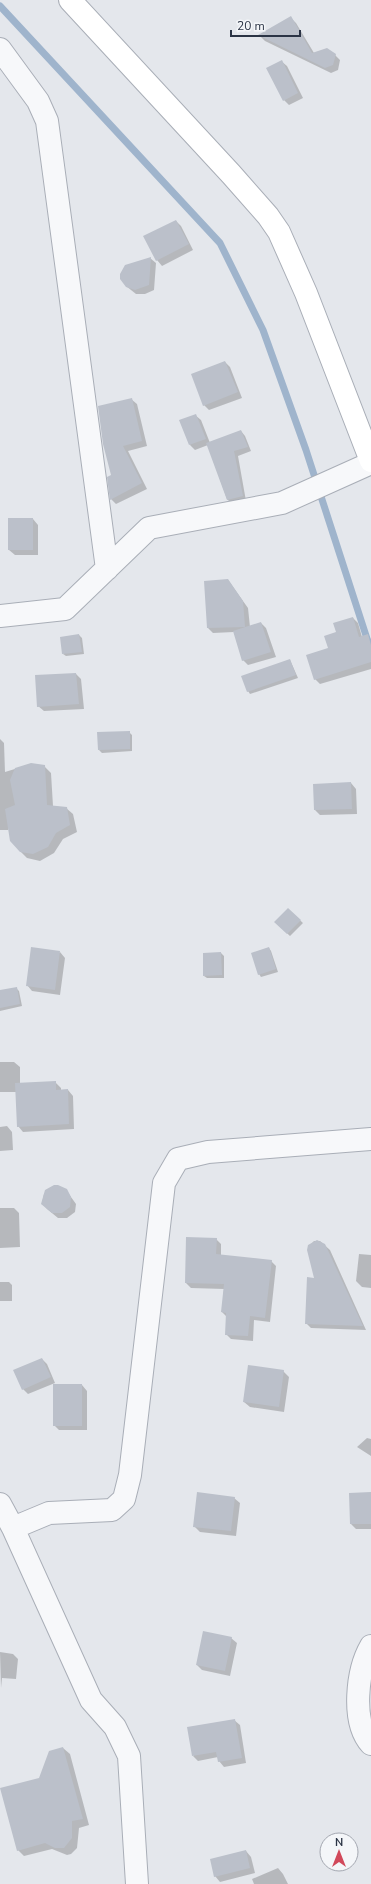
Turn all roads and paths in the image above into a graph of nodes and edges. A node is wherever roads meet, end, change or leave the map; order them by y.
1 (70, 0) edge
2 (0, 49) edge
3 (371, 462) edge
4 (107, 569) junction
5 (0, 616) edge
6 (371, 1139) edge
7 (0, 1504) edge
8 (13, 1528) junction
9 (371, 1646) edge
10 (371, 1744) edge
11 (137, 1884) edge

1 - 3 street
2 - 4 street
3 - 4 street
4 - 5 street
6 - 8 street
7 - 8 street
8 - 11 street
9 - 10 street

